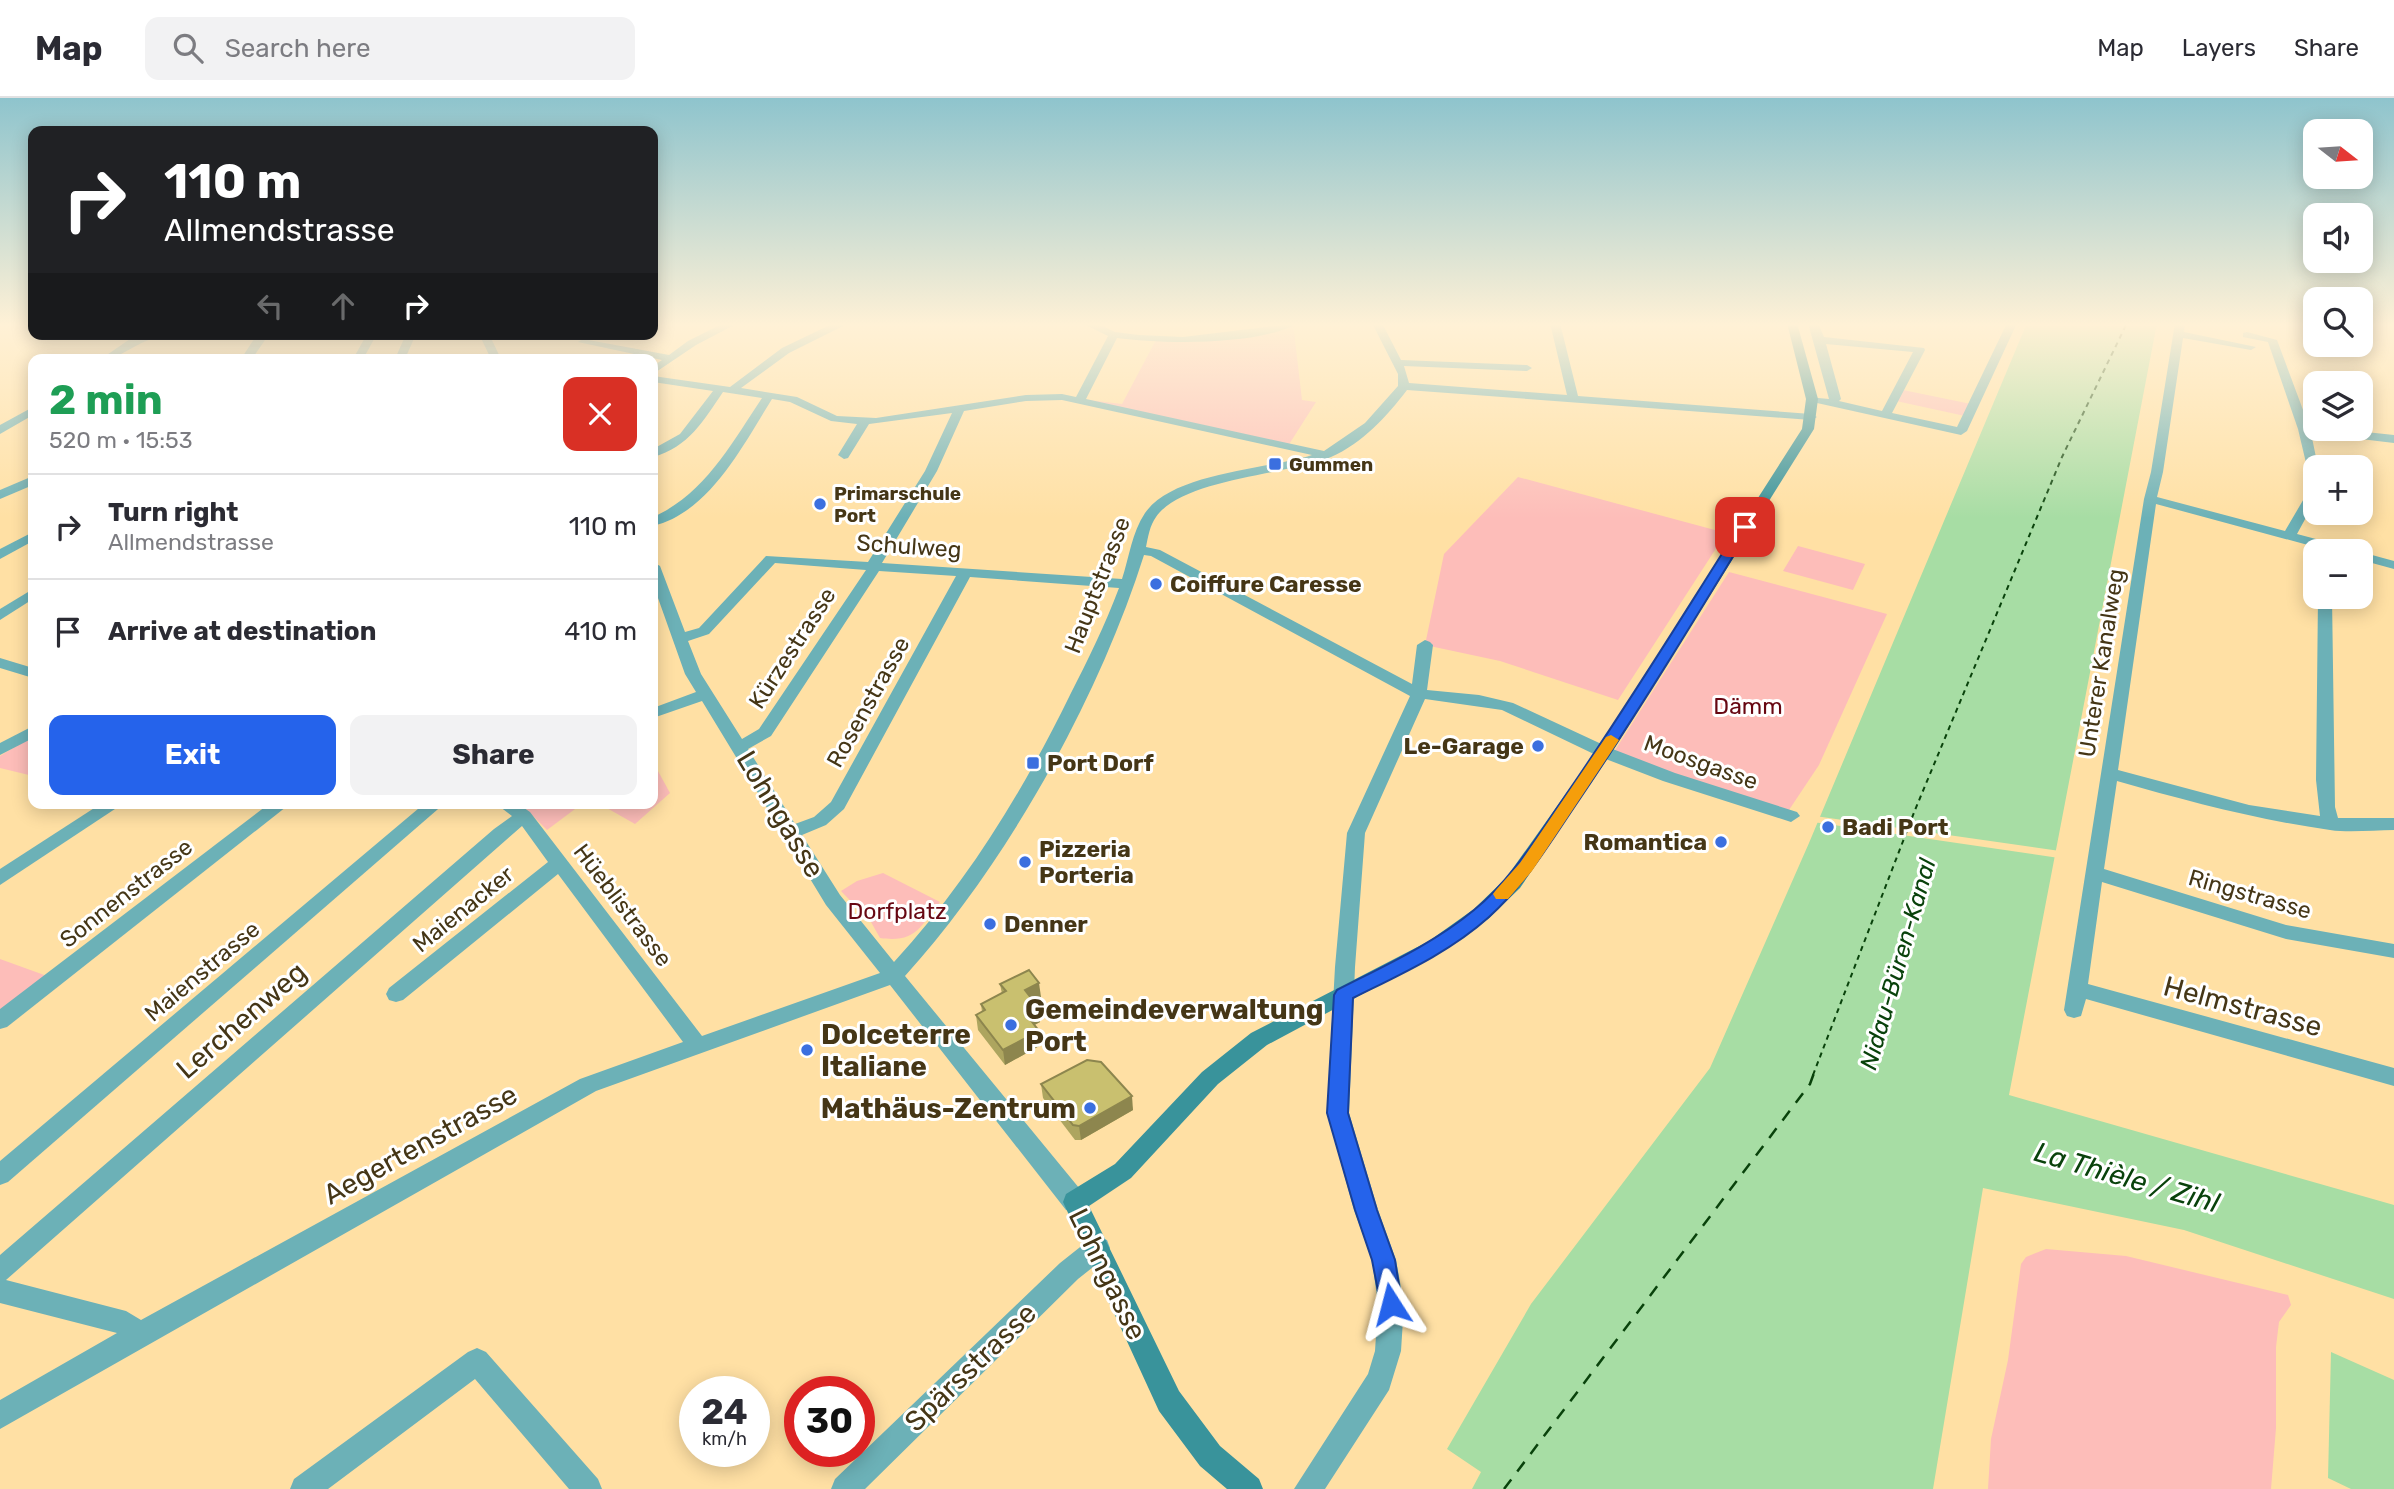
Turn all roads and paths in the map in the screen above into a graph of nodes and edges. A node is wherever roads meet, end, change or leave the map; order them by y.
1 (721, 388) joint
2 (1086, 388) edge
3 (1402, 388) edge
4 (1429, 388) edge
5 (1570, 388) edge
6 (1808, 388) edge
7 (1832, 388) edge
8 (1900, 388) edge
9 (1981, 388) edge
10 (2170, 388) edge
11 (2288, 388) edge
12 (734, 389) joint
13 (769, 395) junction
14 (1080, 399) junction
15 (1573, 399) junction
16 (1811, 400) junction
17 (1832, 403) junction
18 (960, 408) junction
19 (28, 413) edge
20 (1885, 415) junction
21 (1811, 417) junction
22 (863, 422) junction
23 (2303, 426) edge
24 (0, 430) edge
25 (2373, 437) edge
26 (2394, 439) edge
27 (658, 452) edge
28 (844, 455) dead end
29 (1325, 455) junction
30 (28, 482) edge
31 (0, 495) edge
32 (2150, 499) junction
33 (2303, 512) edge
34 (658, 520) edge
35 (2290, 536) junction
36 (28, 540) edge
37 (2303, 541) edge
38 (1138, 550) junction
39 (0, 555) edge
40 (2373, 559) edge
41 (2394, 565) edge
42 (875, 566) junction
43 (965, 573) junction
44 (658, 581) edge
45 (1127, 584) junction
46 (28, 596) edge
47 (2325, 609) edge
48 (0, 616) edge
49 (678, 639) junction
50 (1425, 645) dead end
51 (0, 663) edge
52 (28, 671) edge
53 (706, 694) junction
54 (1419, 694) junction
55 (658, 711) edge
56 (28, 734) edge
57 (740, 747) junction
58 (0, 750) edge
59 (1604, 752) junction
60 (2109, 773) junction
61 (106, 809) edge
62 (274, 809) edge
63 (429, 809) edge
64 (513, 809) edge
65 (524, 816) junction
66 (1791, 817) dead end
67 (2394, 824) edge
68 (2332, 825) junction
69 (791, 832) junction
70 (560, 862) junction
71 (2095, 873) junction
72 (0, 878) edge
73 (2394, 951) edge
74 (893, 976) junction
75 (396, 994) dead end
76 (1343, 995) junction
77 (2075, 1000) joint
78 (0, 1021) edge
79 (696, 1045) junction
80 (2394, 1077) edge
81 (0, 1175) edge
82 (1075, 1202) junction
83 (1098, 1248) junction
84 (0, 1271) edge
85 (0, 1291) edge
86 (138, 1335) junction
87 (0, 1415) edge
88 (304, 1489) edge
89 (587, 1489) edge
90 (845, 1489) edge
91 (1249, 1489) edge
92 (1308, 1489) edge

1 - 12 street
1 - 27 street
2 - 14 street
3 - 29 street, Hauptstrasse
4 - 15 street
5 - 15 street
6 - 16 main road
7 - 17 street
8 - 20 street
9 - 20 street
10 - 32 street, Unterer Kanalweg
11 - 23 street
12 - 13 street
13 - 22 street
13 - 34 street
14 - 18 street
14 - 29 street
15 - 21 street
16 - 17 street
16 - 21 main road
17 - 20 street
18 - 22 street
18 - 42 street, Kürzestrasse
19 - 24 street
21 - 59 main road
22 - 28 street
25 - 26 street
29 - 38 street, Hauptstrasse
30 - 31 street
32 - 35 street
32 - 60 street, Unterer Kanalweg
33 - 35 street
35 - 37 street
36 - 39 street
38 - 45 street, Hauptstrasse
38 - 54 street, Moosgasse
40 - 41 street
42 - 43 street, Schulweg
42 - 49 street, Schulweg
42 - 57 street, Kürzestrasse
43 - 45 street, Schulweg
43 - 69 street, Rosenstrasse
44 - 49 street, Lohngasse
45 - 74 street, Hauptstrasse
46 - 48 street
47 - 68 street
49 - 53 street, Lohngasse
50 - 54 street
51 - 52 street
53 - 55 street
53 - 57 street, Lohngasse
54 - 59 street, Moosgasse
54 - 76 street
56 - 58 street
57 - 69 street, Lohngasse
59 - 66 street, Moosgasse
59 - 76 main road
60 - 68 street
60 - 71 street, Unterer Kanalweg
61 - 72 street
62 - 78 street, Sonnenstrasse
63 - 81 street, Maienstrasse
64 - 65 street, Hüeblistrasse
65 - 70 street, Hüeblistrasse
65 - 84 street, Lerchenweg
67 - 68 street
69 - 74 street, Lohngasse
70 - 75 street, Maienacker
70 - 79 street, Hüeblistrasse
71 - 73 street, Ringstrasse
71 - 77 street, Unterer Kanalweg
74 - 79 street, Aegertenstrasse
74 - 82 street, Lohngasse
76 - 82 main road
76 - 92 street
77 - 80 street, Helmstrasse
79 - 86 street, Aegertenstrasse
82 - 83 main road, Lohngasse
83 - 90 street, Spärsstrasse
83 - 91 main road, Lohngasse
85 - 86 street
86 - 87 street, Aegertenstrasse
88 - 89 street

